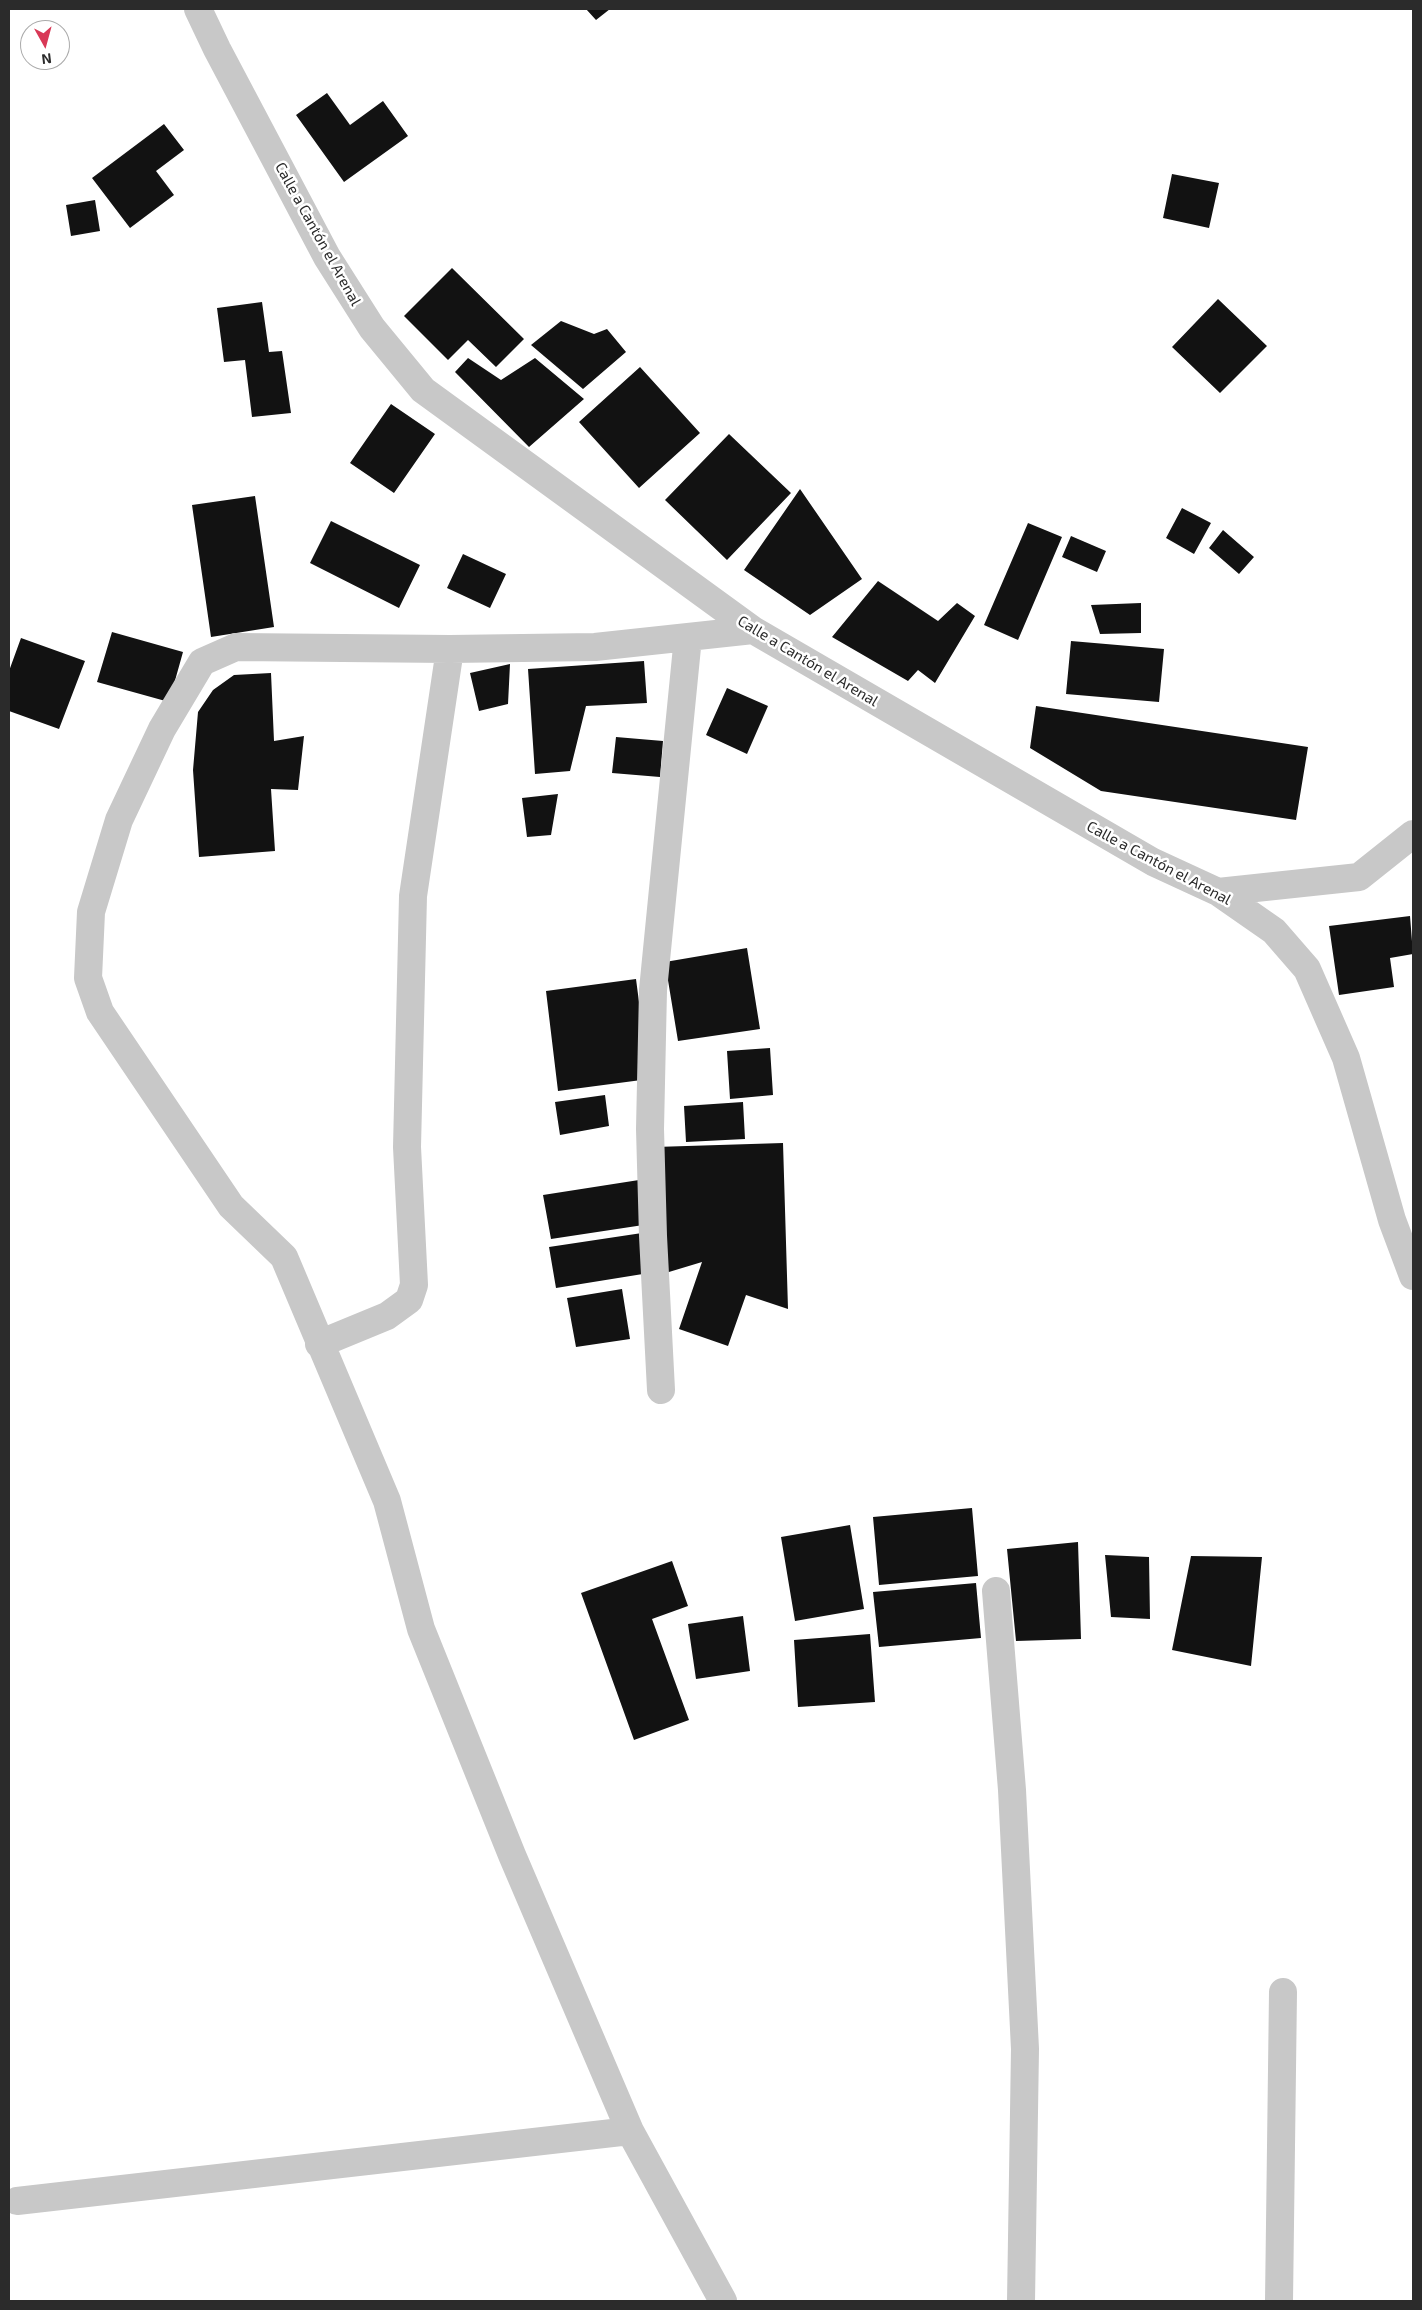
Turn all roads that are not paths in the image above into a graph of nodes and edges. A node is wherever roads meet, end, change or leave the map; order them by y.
1 (198, 9) edge
2 (753, 630) junction
3 (688, 636) junction
4 (450, 649) junction
5 (1413, 834) edge
6 (1218, 892) junction
7 (1413, 1276) edge
8 (319, 1344) junction
9 (661, 1390) dead end
10 (996, 1591) dead end
11 (1283, 1992) dead end
12 (630, 2131) junction
13 (17, 2201) dead end
14 (722, 2301) edge
15 (1021, 2301) edge
16 (1279, 2301) edge

1 - 2 street, Calle a Cantón el Arenal
2 - 3 street
2 - 6 street, Calle a Cantón el Arenal
3 - 4 street
3 - 9 street
4 - 8 street
4 - 8 street
5 - 6 street
6 - 7 street, Calle a Cantón el Arenal
8 - 12 street
10 - 15 street
11 - 16 street
12 - 13 street
12 - 14 street

